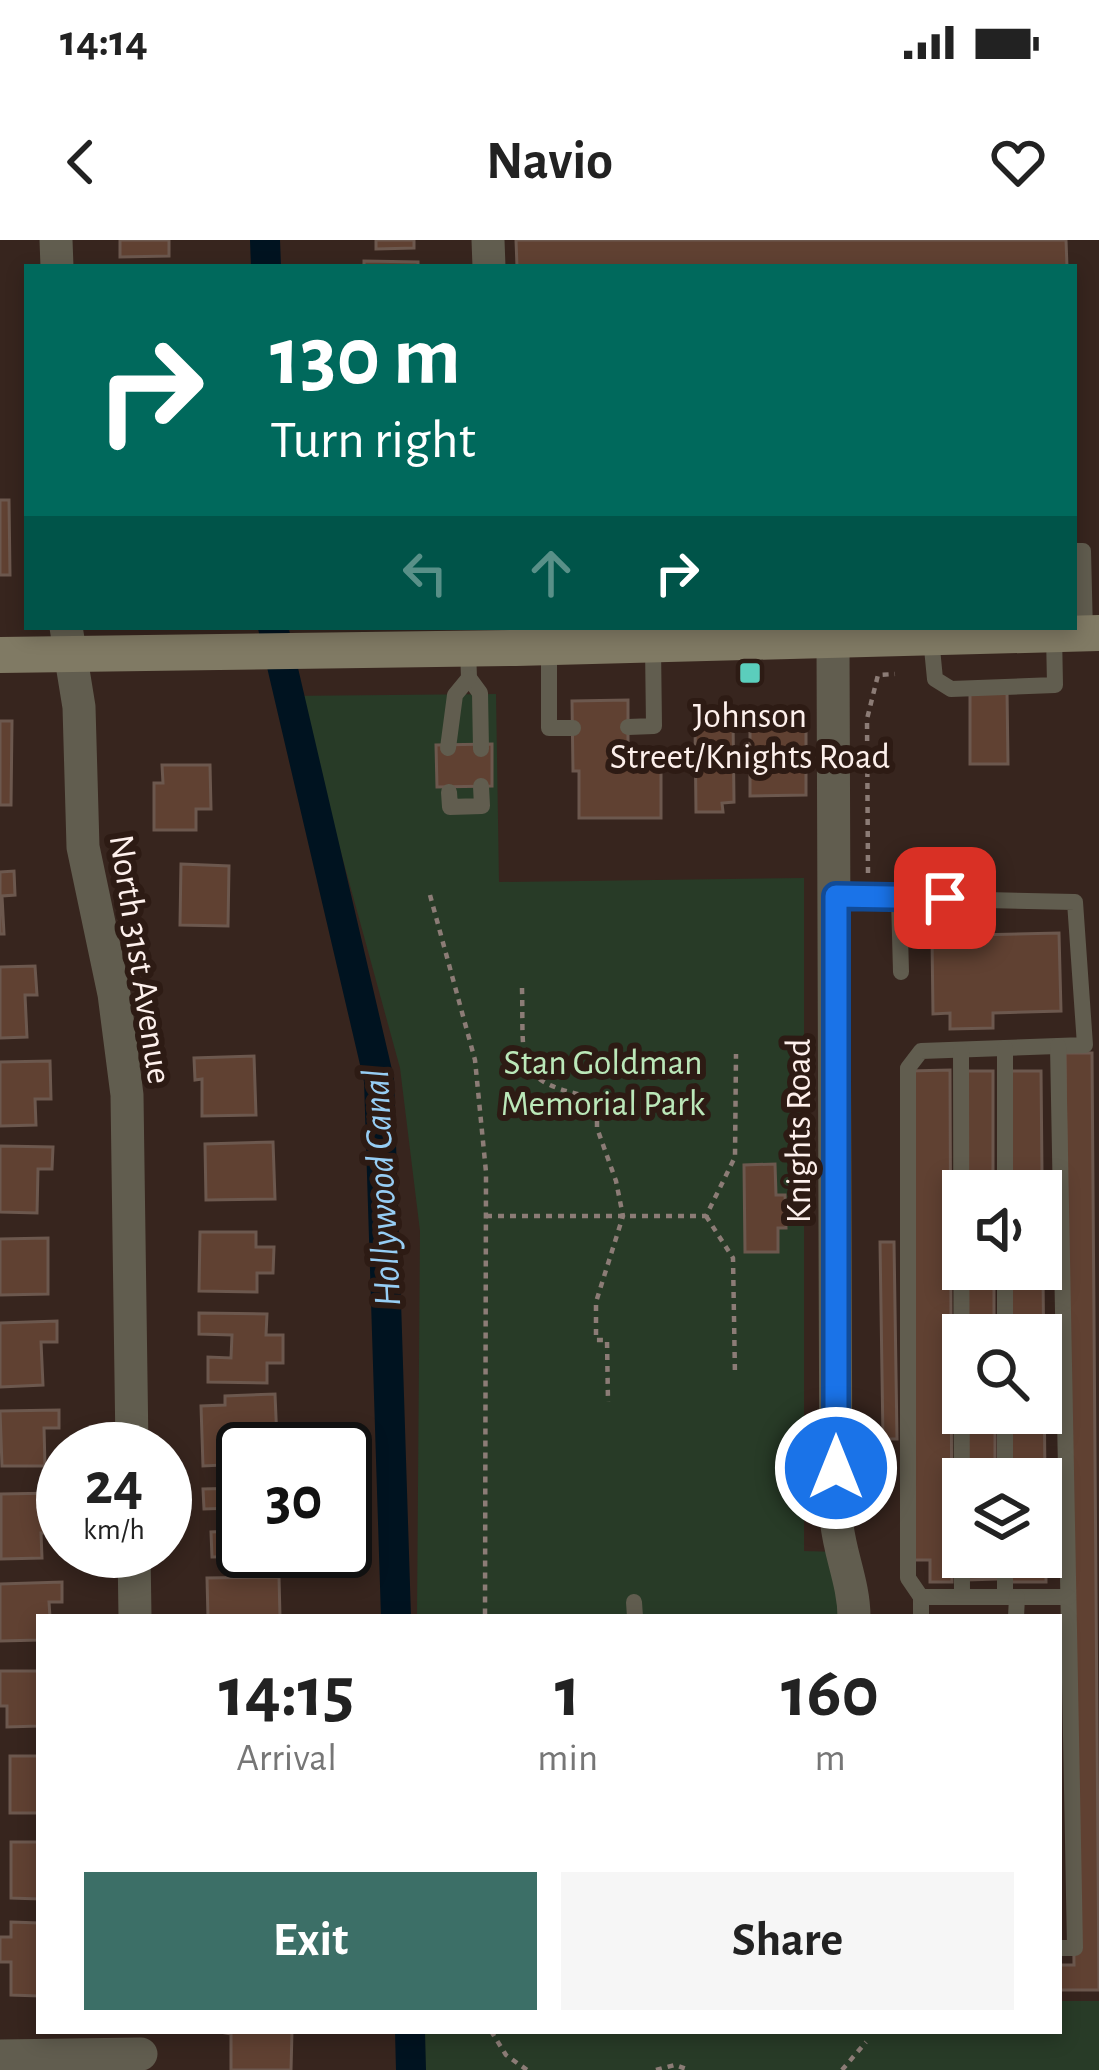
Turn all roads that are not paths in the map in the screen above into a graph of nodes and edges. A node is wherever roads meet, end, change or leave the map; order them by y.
1 (1077, 551) edge
2 (1079, 634) edge
3 (68, 640) edge
4 (832, 642) junction
5 (946, 643) edge
6 (653, 646) junction
7 (549, 647) junction
8 (484, 650) edge
9 (0, 655) edge
10 (628, 727) dead end
11 (573, 728) dead end
12 (448, 748) dead end
13 (481, 749) dead end
14 (482, 786) dead end
15 (449, 792) dead end
16 (852, 897) junction
17 (899, 898) junction
18 (902, 972) dead end
19 (1058, 1046) junction
20 (1005, 1048) junction
21 (961, 1050) junction
22 (1005, 1170) edge
23 (132, 1422) edge
24 (134, 1578) edge
25 (1008, 1578) edge
26 (921, 1597) junction
27 (968, 1597) junction
28 (1011, 1597) junction
29 (1068, 1597) junction
30 (135, 1614) edge
31 (854, 1614) edge
32 (921, 1614) edge
33 (972, 1614) edge
34 (1015, 1614) edge
35 (1062, 1948) edge
36 (141, 2052) edge
37 (0, 2056) edge

1 - 2 lane
2 - 5 street
2 - 5 lane
3 - 8 street
3 - 9 street
3 - 23 street, North 31st Avenue
4 - 5 street
4 - 6 street
4 - 16 street, Knights Road
6 - 7 street
6 - 10 lane
7 - 8 street
7 - 11 lane
8 - 12 lane
8 - 13 lane
14 - 15 lane
16 - 17 lane
16 - 31 street, Knights Road
17 - 18 lane
17 - 19 lane
19 - 20 lane
19 - 29 lane
20 - 21 lane
20 - 22 lane
21 - 26 lane
21 - 27 lane
24 - 30 street
25 - 28 lane
26 - 27 lane
26 - 32 lane
27 - 28 lane
27 - 33 lane
28 - 29 lane
28 - 34 lane
29 - 35 lane
36 - 37 street

